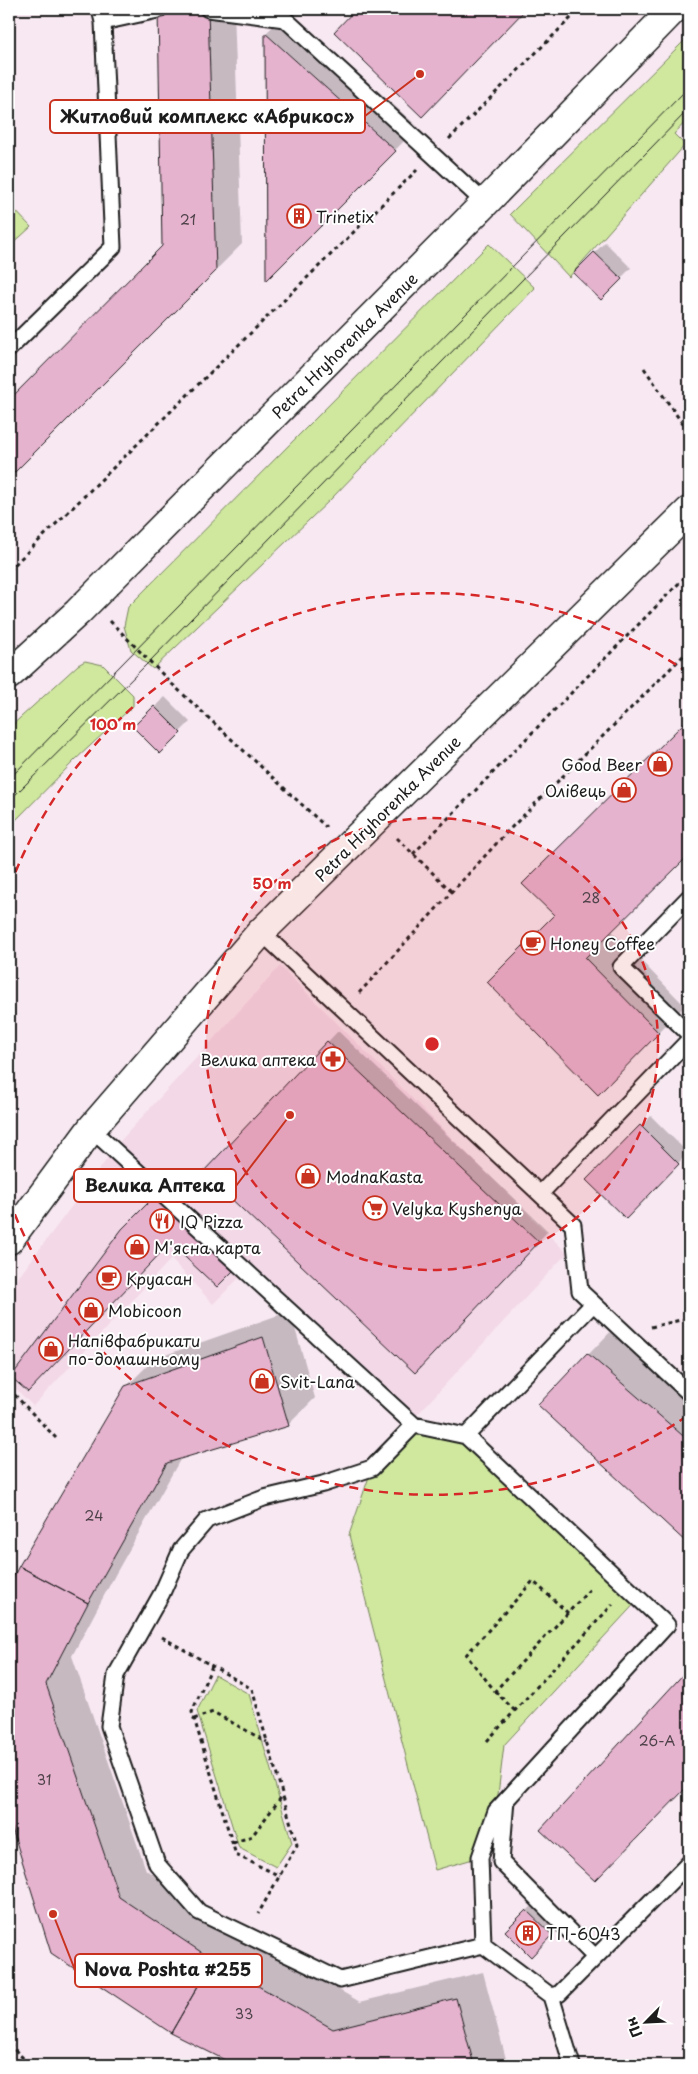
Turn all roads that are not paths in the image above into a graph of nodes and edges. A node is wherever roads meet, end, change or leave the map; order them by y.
1 (208, 9) edge
2 (674, 9) edge
3 (158, 10) edge
4 (290, 14) edge
5 (101, 15) edge
6 (485, 203) junction
7 (9, 349) edge
8 (689, 511) edge
9 (9, 675) edge
10 (689, 897) edge
11 (261, 932) junction
12 (689, 1034) edge
13 (689, 1040) edge
14 (91, 1129) junction
15 (540, 1194) junction
16 (9, 1240) edge
17 (593, 1304) junction
18 (689, 1394) edge
19 (414, 1425) junction
20 (466, 1436) junction
21 (506, 1800) junction
22 (689, 1863) edge
23 (483, 1945) junction
24 (595, 1957) junction
25 (551, 1996) junction
26 (572, 2065) edge

1 - 4 lane
2 - 6 main road, Petra Hryhorenka Avenue
3 - 5 lane
4 - 6 lane
5 - 7 lane
6 - 9 main road, Petra Hryhorenka Avenue
8 - 11 main road, Petra Hryhorenka Avenue
10 - 12 lane
11 - 14 main road, Petra Hryhorenka Avenue
11 - 15 lane
13 - 15 lane
14 - 16 main road, Petra Hryhorenka Avenue
14 - 19 lane
15 - 17 lane
17 - 18 lane
17 - 20 lane
19 - 20 lane
19 - 23 lane
20 - 21 lane
21 - 23 lane
21 - 24 lane
22 - 24 lane
23 - 25 lane
24 - 25 lane
25 - 26 lane

